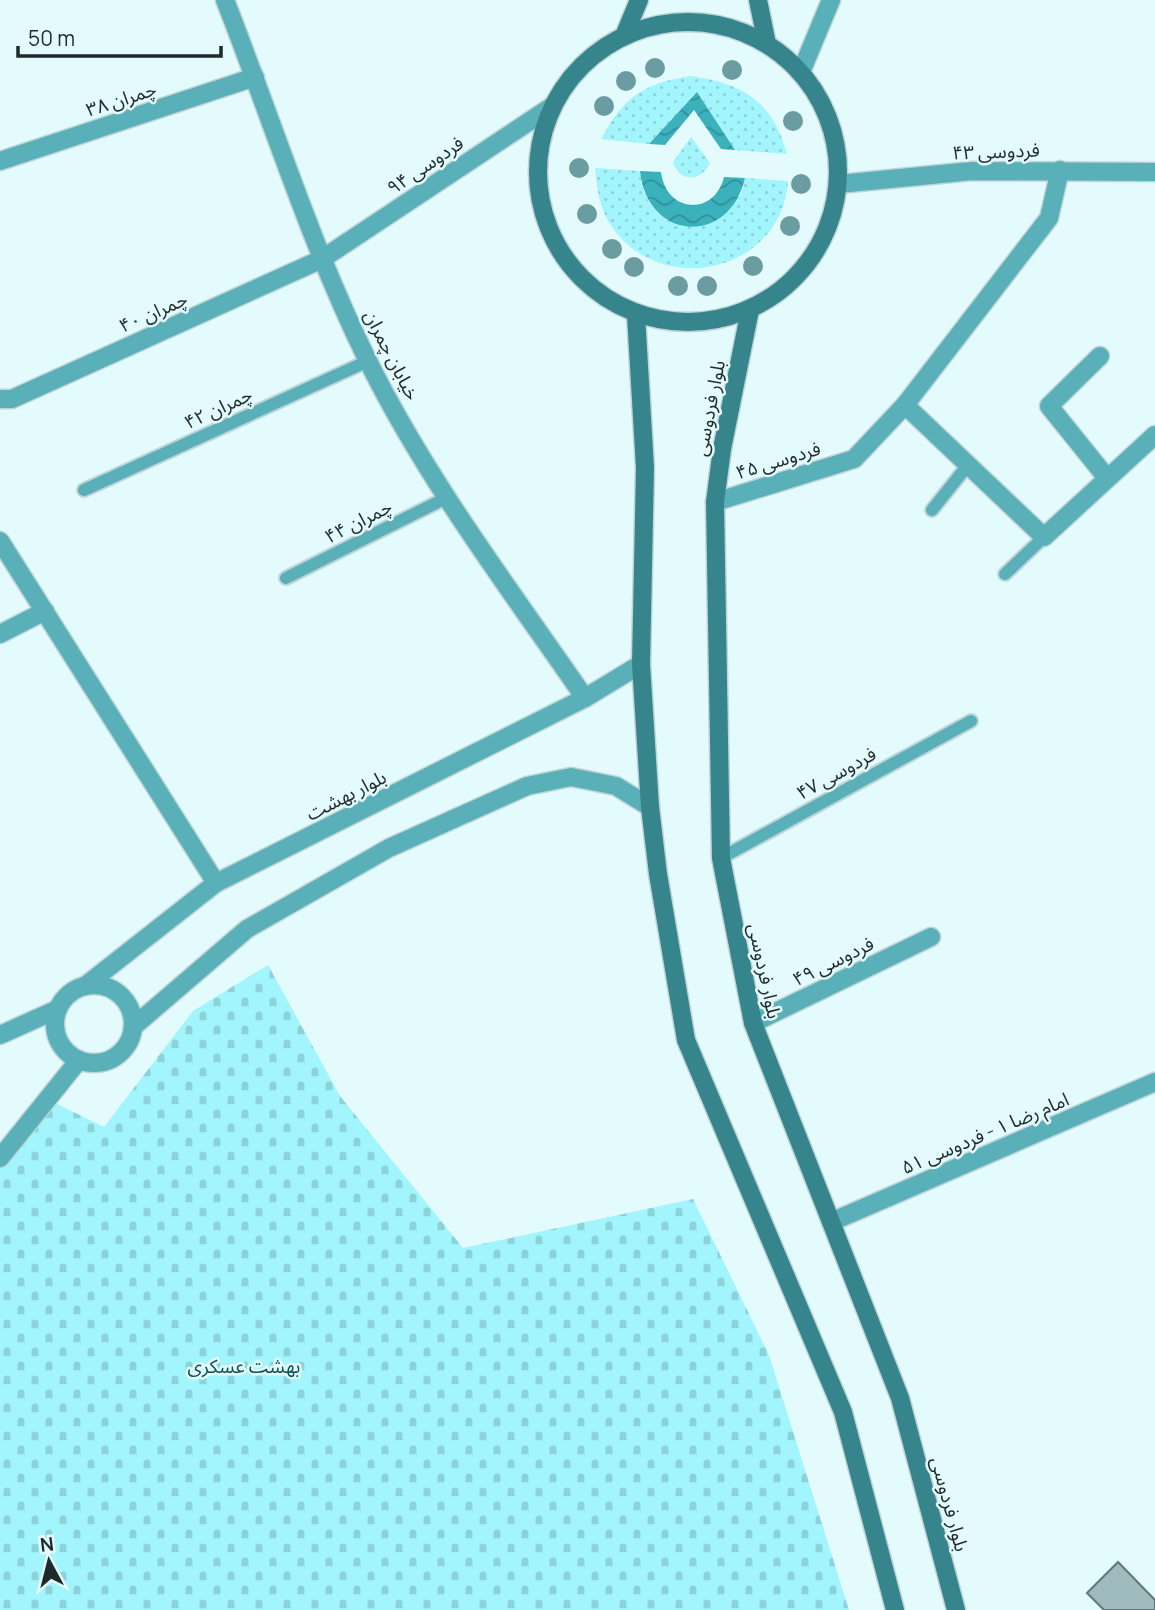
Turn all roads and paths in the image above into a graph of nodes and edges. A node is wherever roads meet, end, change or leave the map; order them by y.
1 (225, 0) edge
2 (639, 0) edge
3 (758, 0) edge
4 (831, 0) edge
5 (624, 36) junction
6 (767, 44) junction
7 (801, 72) junction
8 (256, 77) junction
9 (551, 107) junction
10 (0, 161) edge
11 (1153, 168) edge
12 (1060, 170) junction
13 (839, 184) junction
14 (321, 259) junction
15 (750, 310) junction
16 (636, 315) junction
17 (1100, 356) dead end
18 (368, 361) junction
19 (0, 399) edge
20 (905, 405) junction
21 (1155, 435) edge
22 (968, 465) junction
23 (1107, 478) junction
24 (84, 490) dead end
25 (446, 498) junction
26 (715, 502) junction
27 (932, 510) dead end
28 (1044, 537) junction
29 (0, 541) edge
30 (1005, 574) dead end
31 (286, 578) dead end
32 (45, 611) junction
33 (0, 634) edge
34 (642, 664) junction
35 (585, 698) junction
36 (971, 721) dead end
37 (650, 807) junction
38 (721, 858) junction
39 (216, 883) junction
40 (932, 937) dead end
41 (85, 986) junction
42 (58, 1009) junction
43 (753, 1023) junction
44 (133, 1027) junction
45 (0, 1035) edge
46 (79, 1060) junction
47 (1155, 1082) edge
48 (0, 1158) edge
49 (831, 1222) junction
50 (895, 1610) edge
51 (956, 1610) edge

1 - 8 street, خیابان چمران
2 - 5 main road
3 - 6 main road
4 - 7 street
5 - 6 main road
5 - 9 main road
6 - 7 main road
7 - 13 main road
8 - 10 street, چمران ۳۸
8 - 14 street, خیابان چمران
9 - 14 street, فردوسی ۹۴
9 - 16 main road
11 - 12 street, فردوسی ۴۳
12 - 13 street, فردوسی ۴۳
12 - 20 street
13 - 15 main road
14 - 18 street, خیابان چمران
14 - 19 street, چمران ۴۰
15 - 16 main road
15 - 26 main road, بلوار فردوسی
16 - 34 main road
17 - 23 street
18 - 24 lane, چمران ۴۲
18 - 25 street, خیابان چمران
20 - 22 street
20 - 26 street, فردوسی ۴۵
21 - 23 street
22 - 27 lane
22 - 28 street
23 - 28 street
25 - 31 lane, چمران ۴۴
25 - 35 street, خیابان چمران
26 - 38 main road, بلوار فردوسی
28 - 30 lane
29 - 32 street
32 - 33 street
32 - 39 street
34 - 35 street, بلوار بهشت
34 - 37 main road
35 - 39 street, بلوار بهشت
36 - 38 lane, فردوسی ۴۷
37 - 44 street
37 - 50 main road
38 - 43 main road, بلوار فردوسی
39 - 41 street, بلوار بهشت
40 - 43 street, فردوسی ۴۹
41 - 42 street
41 - 44 street
42 - 45 street
42 - 46 street
43 - 49 main road, بلوار فردوسی
44 - 46 street
46 - 48 street
47 - 49 street, امام رضا ۱ - فردوسی ۵۱
49 - 51 main road, بلوار فردوسی

